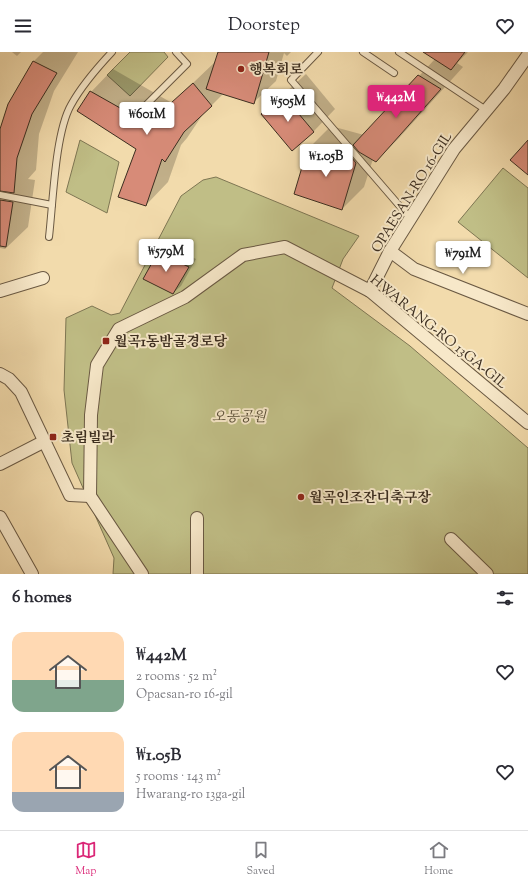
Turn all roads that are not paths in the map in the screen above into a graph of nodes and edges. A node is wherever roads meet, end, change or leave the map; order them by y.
1 (112, 52) edge
2 (176, 52) edge
3 (318, 52) edge
4 (363, 52) edge
5 (399, 52) edge
6 (528, 55) edge
7 (394, 73) dead end
8 (144, 107) dead end
9 (486, 110) junction
10 (0, 195) edge
11 (52, 205) junction
12 (410, 218) junction
13 (49, 237) dead end
14 (390, 251) junction
15 (43, 278) dead end
16 (0, 291) edge
17 (370, 291) junction
18 (528, 314) edge
19 (0, 374) edge
20 (528, 423) edge
21 (43, 442) junction
22 (0, 464) edge
23 (90, 496) junction
24 (0, 517) edge
25 (197, 518) dead end
26 (451, 538) dead end
27 (32, 574) edge
28 (142, 574) edge
29 (197, 574) edge
30 (487, 574) edge

1 - 11 lane
2 - 8 lane
3 - 12 lane
4 - 7 lane
5 - 9 lane
6 - 9 street, OPAESAN-RO 16-GIL
9 - 12 street, OPAESAN-RO 16-GIL
10 - 11 lane
11 - 13 lane
12 - 14 street, OPAESAN-RO 16-GIL
14 - 17 street, OPAESAN-RO 16-GIL
14 - 18 street
15 - 16 street
17 - 20 street, HWARANG-RO 13GA-GIL
17 - 23 street, HWARANG-RO 13GA-GIL
19 - 21 street
21 - 22 street
21 - 23 street
23 - 28 street
24 - 27 street
25 - 29 street
26 - 30 street

